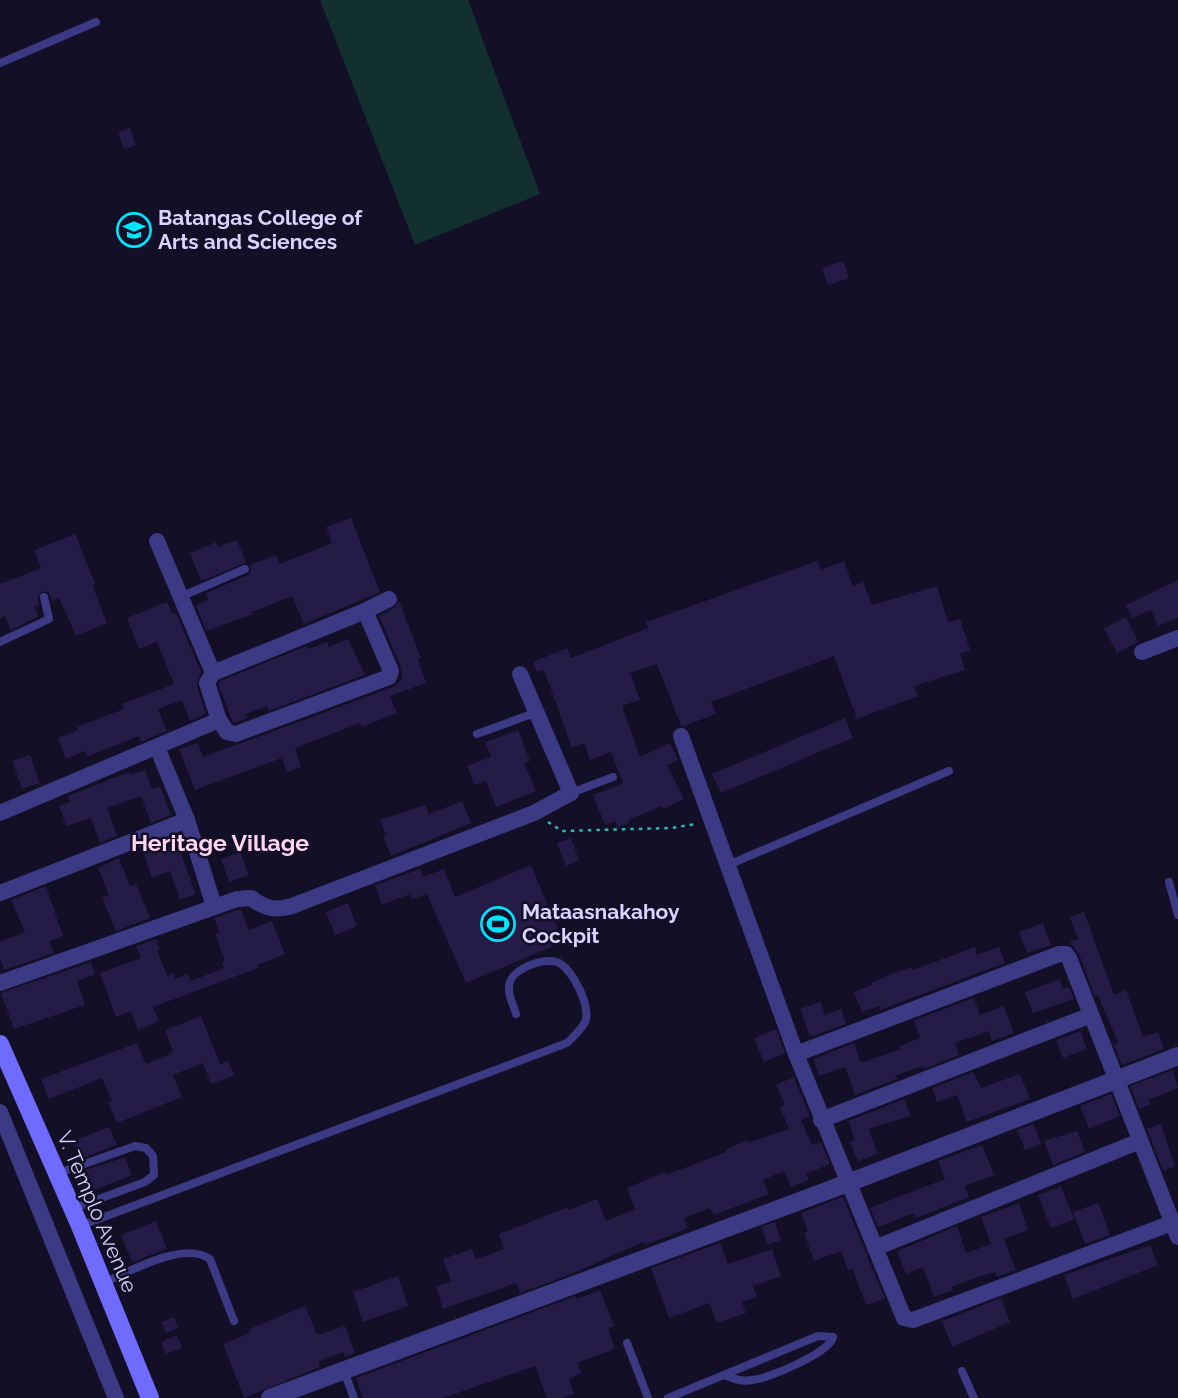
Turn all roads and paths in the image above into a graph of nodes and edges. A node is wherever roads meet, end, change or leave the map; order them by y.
1 (96, 22) dead end
2 (0, 63) edge
3 (157, 541) dead end
4 (245, 569) dead end
5 (44, 597) dead end
6 (180, 597) junction
7 (389, 599) dead end
8 (365, 611) junction
9 (1178, 638) edge
10 (0, 642) edge
11 (1142, 652) dead end
12 (213, 673) junction
13 (520, 674) dead end
14 (537, 712) junction
15 (219, 720) junction
16 (477, 734) dead end
17 (681, 736) dead end
18 (157, 747) junction
19 (948, 771) dead end
20 (613, 777) dead end
21 (571, 793) junction
22 (0, 813) edge
23 (534, 813) junction
24 (187, 820) junction
25 (712, 823) junction
26 (728, 865) junction
27 (1169, 882) dead end
28 (0, 893) edge
29 (214, 906) junction
30 (1178, 915) edge
31 (0, 983) edge
32 (516, 1014) dead end
33 (1091, 1015) junction
34 (0, 1044) edge
35 (796, 1054) junction
36 (1178, 1056) edge
37 (1115, 1079) junction
38 (0, 1112) edge
39 (821, 1120) junction
40 (1140, 1141) junction
41 (56, 1174) junction
42 (848, 1183) junction
43 (76, 1218) junction
44 (1175, 1230) edge
45 (876, 1248) junction
46 (103, 1283) junction
47 (234, 1321) dead end
48 (627, 1343) dead end
49 (793, 1346) junction
50 (801, 1361) junction
51 (344, 1371) junction
52 (962, 1371) dead end
53 (725, 1375) junction
54 (116, 1398) edge
55 (150, 1398) edge
56 (270, 1398) edge
57 (354, 1398) edge
58 (648, 1398) edge
59 (668, 1398) edge
60 (974, 1398) edge

1 - 2 lane
3 - 6 street
4 - 6 lane
5 - 10 lane
6 - 12 street
7 - 8 street
8 - 12 street
8 - 15 street
9 - 11 street
12 - 15 street
13 - 14 street
14 - 16 lane
14 - 21 street
15 - 18 street
17 - 25 street
18 - 22 street
18 - 24 street
19 - 26 lane
20 - 21 lane
21 - 23 street
23 - 25 path
23 - 29 street
24 - 28 street
24 - 29 street
25 - 26 street
26 - 35 street
27 - 30 lane
29 - 31 street
32 - 43 lane
33 - 35 street
33 - 37 street
33 - 39 street
34 - 41 main road, V. Templo Avenue
35 - 39 street
36 - 37 street
37 - 40 street
37 - 42 street
38 - 54 street
39 - 42 street
40 - 44 street
40 - 45 street
41 - 43 main road, V. Templo Avenue
41 - 43 lane
42 - 45 street
42 - 51 street
43 - 46 main road, V. Templo Avenue
44 - 45 street
46 - 47 lane
46 - 55 main road, V. Templo Avenue
48 - 58 lane
49 - 50 lane
49 - 50 lane
49 - 53 lane
50 - 53 lane
51 - 56 street
51 - 57 lane
52 - 60 lane
53 - 59 lane

